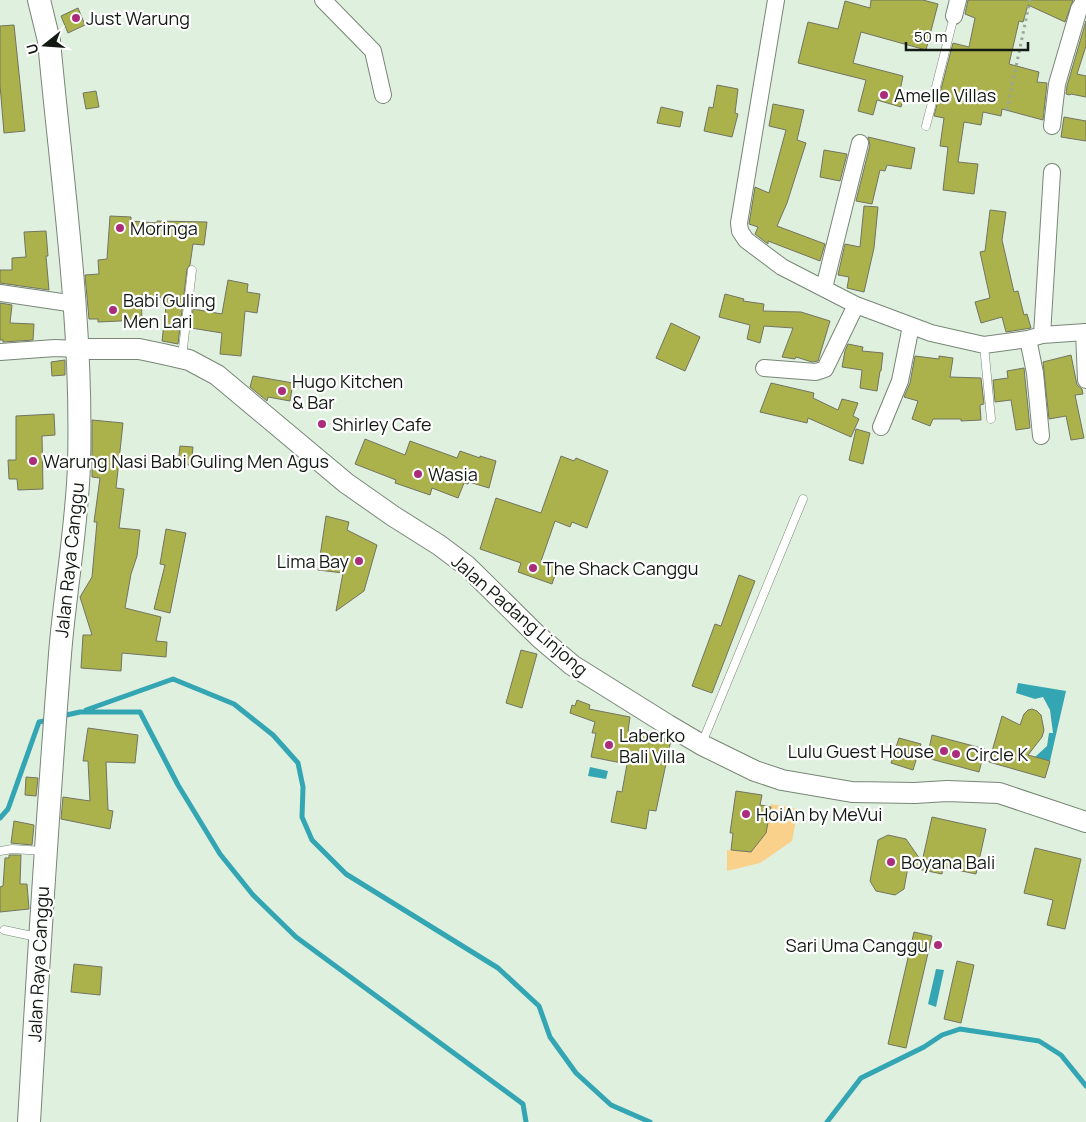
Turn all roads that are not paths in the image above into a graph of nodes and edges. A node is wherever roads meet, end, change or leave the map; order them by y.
1 (39, 0) edge
2 (323, 0) edge
3 (776, 0) edge
4 (958, 0) edge
5 (1085, 0) edge
6 (954, 16) joint
7 (383, 95) dead end
8 (926, 126) dead end
9 (1052, 126) dead end
10 (860, 143) dead end
11 (1052, 172) dead end
12 (192, 270) dead end
13 (824, 288) junction
14 (0, 293) edge
15 (75, 304) junction
16 (856, 305) junction
17 (911, 326) junction
18 (1085, 332) edge
19 (1035, 337) junction
20 (984, 345) junction
21 (78, 349) junction
22 (0, 352) edge
23 (182, 358) junction
24 (764, 368) dead end
25 (1086, 380) edge
26 (991, 419) dead end
27 (881, 427) dead end
28 (1041, 436) dead end
29 (803, 499) dead end
30 (702, 745) junction
31 (1086, 822) edge
32 (0, 851) edge
33 (46, 852) junction
34 (4, 930) dead end
35 (39, 938) junction
36 (29, 1122) edge

1 - 15 main road, Jalan Raya Canggu
2 - 7 street
3 - 13 street
4 - 6 street
5 - 9 street
6 - 8 lane
10 - 13 street
11 - 19 street
12 - 23 lane
13 - 16 street
14 - 15 street
15 - 21 main road, Jalan Raya Canggu
16 - 17 street
16 - 24 street
17 - 20 street
17 - 27 street
18 - 19 street
18 - 25 street
19 - 20 street
19 - 28 street
20 - 26 lane
21 - 22 street
21 - 23 street, Jalan Padang Linjong
21 - 33 main road, Jalan Raya Canggu
23 - 30 street, Jalan Padang Linjong
29 - 30 lane
30 - 31 street, Jalan Padang Linjong
32 - 33 lane
33 - 35 main road, Jalan Raya Canggu
34 - 35 lane
35 - 36 main road, Jalan Raya Canggu

